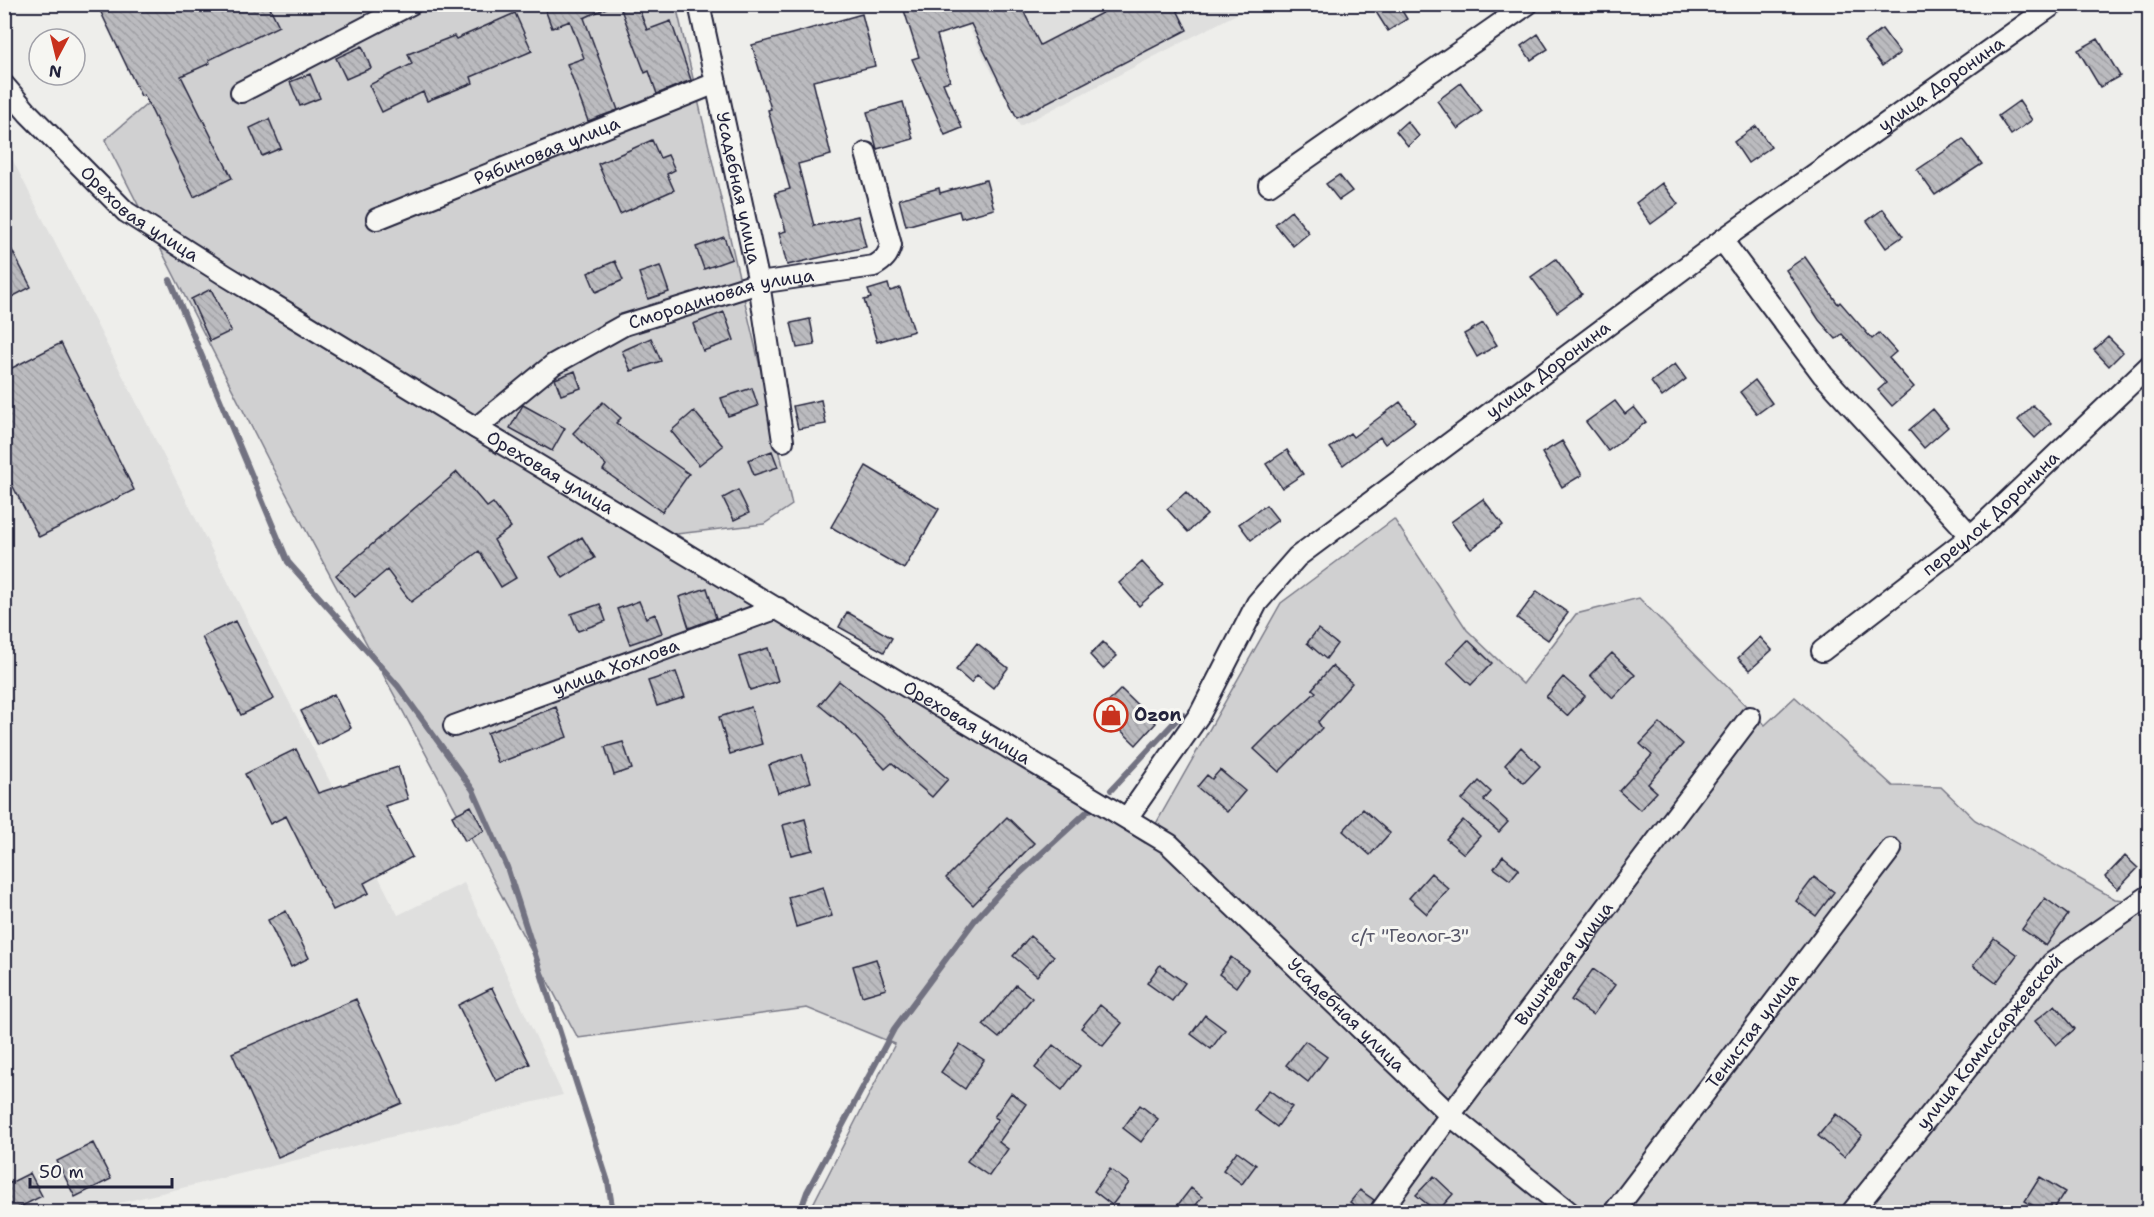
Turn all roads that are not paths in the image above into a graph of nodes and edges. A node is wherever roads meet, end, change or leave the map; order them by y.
1 (411, 4) edge
2 (699, 4) edge
3 (1528, 4) edge
4 (2054, 4) edge
5 (716, 83) junction
6 (4, 85) edge
7 (241, 92) dead end
8 (866, 153) dead end
9 (1269, 185) dead end
10 (377, 219) dead end
11 (1722, 240) junction
12 (759, 283) junction
13 (2150, 365) edge
14 (476, 428) junction
15 (783, 441) dead end
16 (1971, 536) junction
17 (778, 608) junction
18 (1822, 651) dead end
19 (1750, 717) dead end
20 (454, 726) dead end
21 (1127, 818) junction
22 (1891, 849) dead end
23 (2150, 895) edge
24 (1450, 1115) junction
25 (1380, 1212) edge
26 (1569, 1212) edge
27 (1614, 1212) edge
28 (1852, 1212) edge

1 - 7 street
2 - 5 street, Усадебная улица
3 - 9 street
4 - 11 street, улица Доронина
5 - 10 street, Рябиновая улица
5 - 12 street, Усадебная улица
6 - 14 street, Ореховая улица
8 - 12 street, Смородиновая улица
11 - 16 street
11 - 21 street, улица Доронина
12 - 14 street, Смородиновая улица
12 - 15 street, Усадебная улица
13 - 16 street, переулок Доронина
14 - 17 street, Ореховая улица
16 - 18 street, переулок Доронина
17 - 20 street, улица Хохлова
17 - 21 street, Ореховая улица
19 - 24 street, Вишнёвая улица
21 - 24 street, Усадебная улица
22 - 27 street, Тенистая улица
23 - 28 street, улица Комиссаржевской
24 - 25 street, Вишнёвая улица
24 - 26 street, Усадебная улица

